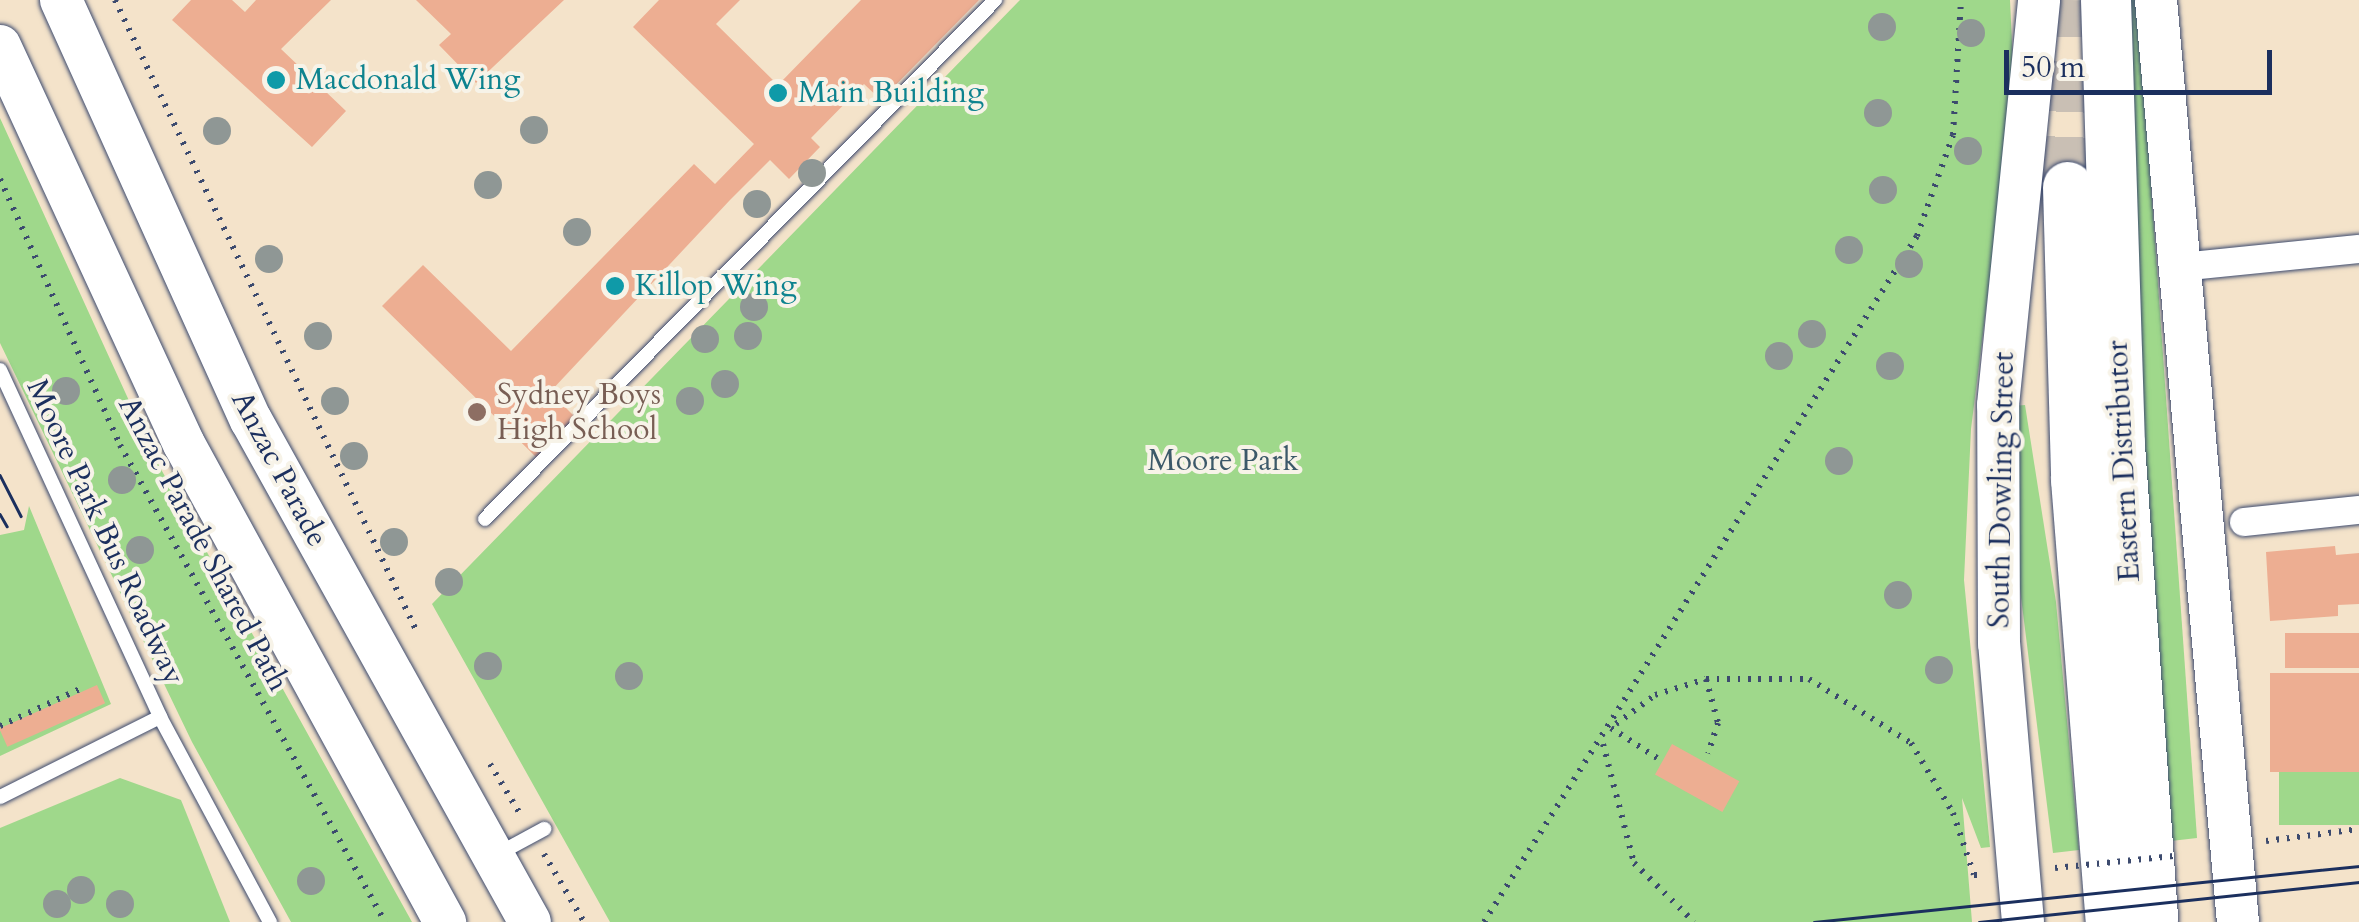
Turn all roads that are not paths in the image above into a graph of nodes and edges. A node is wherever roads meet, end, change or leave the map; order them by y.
1 (60, 0) edge
2 (995, 0) edge
3 (2039, 0) edge
4 (2106, 0) edge
5 (2156, 0) edge
6 (0, 46) edge
7 (2068, 187) tunnel mouth
8 (2359, 249) edge
9 (2182, 267) junction
10 (0, 370) edge
11 (2359, 510) edge
12 (485, 519) dead end
13 (2244, 522) dead end
14 (160, 717) junction
15 (0, 797) edge
16 (539, 832) road end
17 (492, 858) junction
18 (270, 922) edge
19 (445, 922) edge
20 (530, 922) edge
21 (2023, 922) edge
22 (2112, 922) edge
23 (2153, 922) edge
24 (2238, 922) edge

1 - 17 main road, Anzac Parade
2 - 12 lane
3 - 21 main road, South Dowling Street
4 - 23 highway, Eastern Distributor
5 - 9 main road
6 - 19 main road
7 - 22 highway, Eastern Distributor
8 - 9 street
9 - 24 main road
10 - 14 lane, Moore Park Bus Roadway
11 - 13 street
14 - 15 lane, Moore Park Bus Roadway
14 - 18 lane, Moore Park Bus Roadway
16 - 17 lane
17 - 20 main road, Anzac Parade

